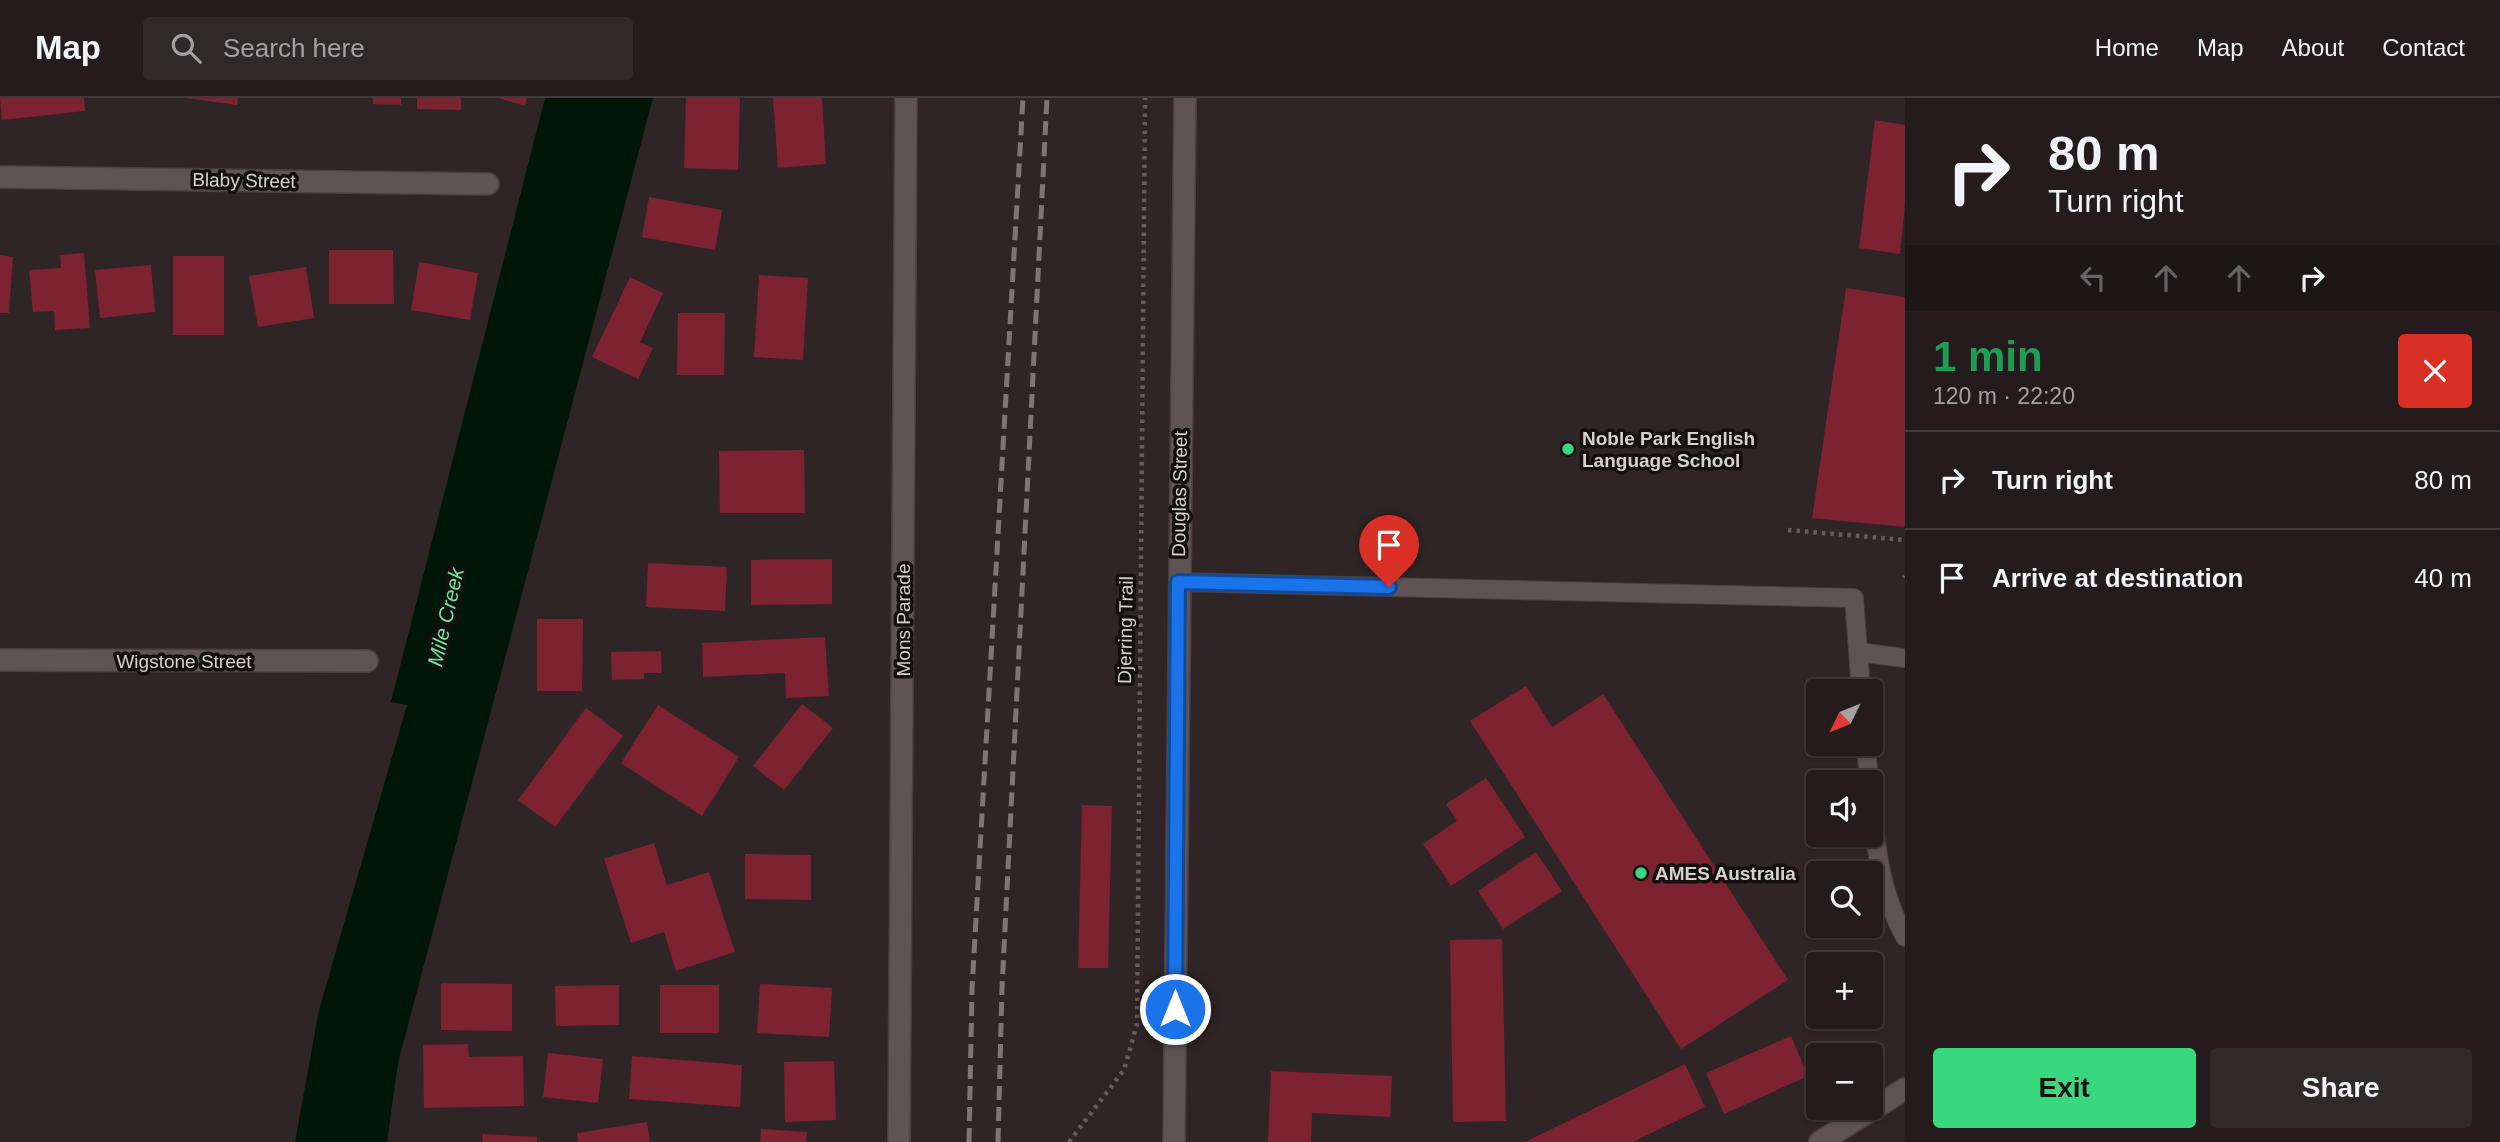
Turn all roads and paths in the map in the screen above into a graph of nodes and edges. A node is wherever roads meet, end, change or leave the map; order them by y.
1 (905, 98) edge
2 (1145, 98) edge
3 (1185, 98) edge
4 (0, 177) edge
5 (488, 184) dead end
6 (1788, 530) dead end
7 (1905, 540) edge
8 (1178, 582) junction
9 (1858, 652) junction
10 (1905, 658) edge
11 (0, 660) edge
12 (367, 661) dead end
13 (1860, 679) edge
14 (1876, 847) edge
15 (1905, 937) edge
16 (1905, 1089) edge
17 (899, 1142) edge
18 (1069, 1142) edge
19 (1174, 1142) edge
20 (1820, 1142) edge

1 - 17 street, Mons Parade
2 - 18 path, Djerring Trail
3 - 8 street, Douglas Street
4 - 5 street, Blaby Street
6 - 7 path
8 - 9 lane
8 - 19 street, Douglas Street
9 - 10 lane
9 - 13 lane
11 - 12 street, Wigstone Street
14 - 15 lane
16 - 20 street

